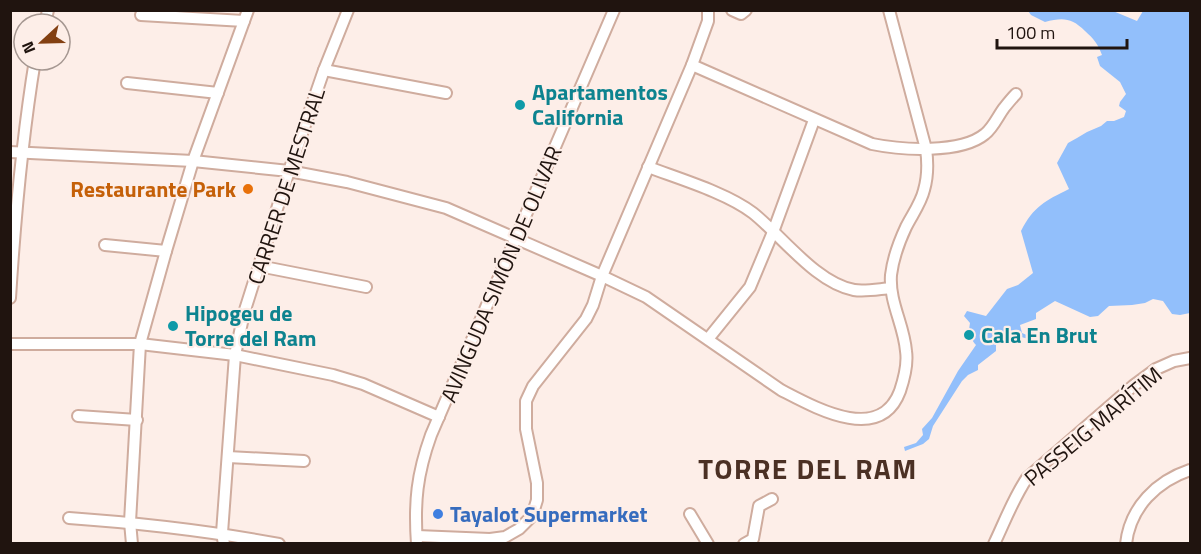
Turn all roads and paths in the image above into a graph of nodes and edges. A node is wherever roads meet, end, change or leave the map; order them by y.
1 (348, 10) edge
2 (614, 10) edge
3 (708, 10) edge
4 (732, 10) edge
5 (746, 10) edge
6 (889, 10) edge
7 (141, 15) dead end
8 (246, 16) edge
9 (692, 65) junction
10 (324, 70) junction
11 (33, 72) edge
12 (127, 83) dead end
13 (218, 93) junction
14 (446, 93) dead end
15 (1016, 94) dead end
16 (814, 120) junction
17 (927, 149) junction
18 (16, 152) edge
19 (193, 161) junction
20 (648, 167) junction
21 (290, 171) junction
22 (773, 232) junction
23 (517, 239) junction
24 (105, 245) dead end
25 (166, 251) junction
26 (259, 266) junction
27 (602, 276) junction
28 (366, 287) dead end
29 (891, 288) junction
30 (10, 298) edge
31 (708, 339) junction
32 (10, 344) edge
33 (140, 344) junction
34 (235, 355) junction
35 (1191, 358) edge
36 (78, 416) dead end
37 (439, 417) junction
38 (137, 420) junction
39 (228, 457) junction
40 (304, 461) dead end
41 (1191, 470) edge
42 (772, 499) dead end
43 (690, 514) dead end
44 (69, 518) dead end
45 (130, 522) junction
46 (223, 538) edge
47 (417, 539) edge
48 (132, 543) edge
49 (279, 543) edge
50 (708, 543) edge
51 (744, 543) edge
52 (994, 543) edge
53 (1126, 543) edge

1 - 10 street, CARRER DE MESTRAL
2 - 23 street, AVINGUDA SIMÓN DE OLIVAR
3 - 9 street
4 - 5 street
6 - 17 street
7 - 8 street
8 - 13 street
9 - 16 street
9 - 20 street
10 - 14 street
10 - 21 street, CARRER DE MESTRAL
11 - 18 street
12 - 13 street
13 - 19 street
15 - 17 street
16 - 17 street
16 - 22 street
17 - 29 street
18 - 19 street
18 - 30 street
19 - 21 street
19 - 25 street
20 - 22 street
20 - 27 street
21 - 23 street
21 - 26 street, CARRER DE MESTRAL
22 - 29 street
22 - 31 street
23 - 27 street
23 - 37 street, AVINGUDA SIMÓN DE OLIVAR
24 - 25 street
25 - 33 street
26 - 28 street
26 - 34 street, CARRER DE MESTRAL
27 - 31 street
27 - 47 street
29 - 31 street
32 - 33 street
33 - 34 street
33 - 38 street
34 - 37 street
34 - 39 street, CARRER DE MESTRAL
35 - 52 street, PASSEIG MARÍTIM
36 - 38 street
37 - 47 street, AVINGUDA SIMÓN DE OLIVAR
38 - 45 street
39 - 40 street
39 - 46 street, CARRER DE MESTRAL
41 - 53 street
42 - 51 street
43 - 50 street
44 - 45 street
45 - 46 street
45 - 48 street
46 - 49 street

